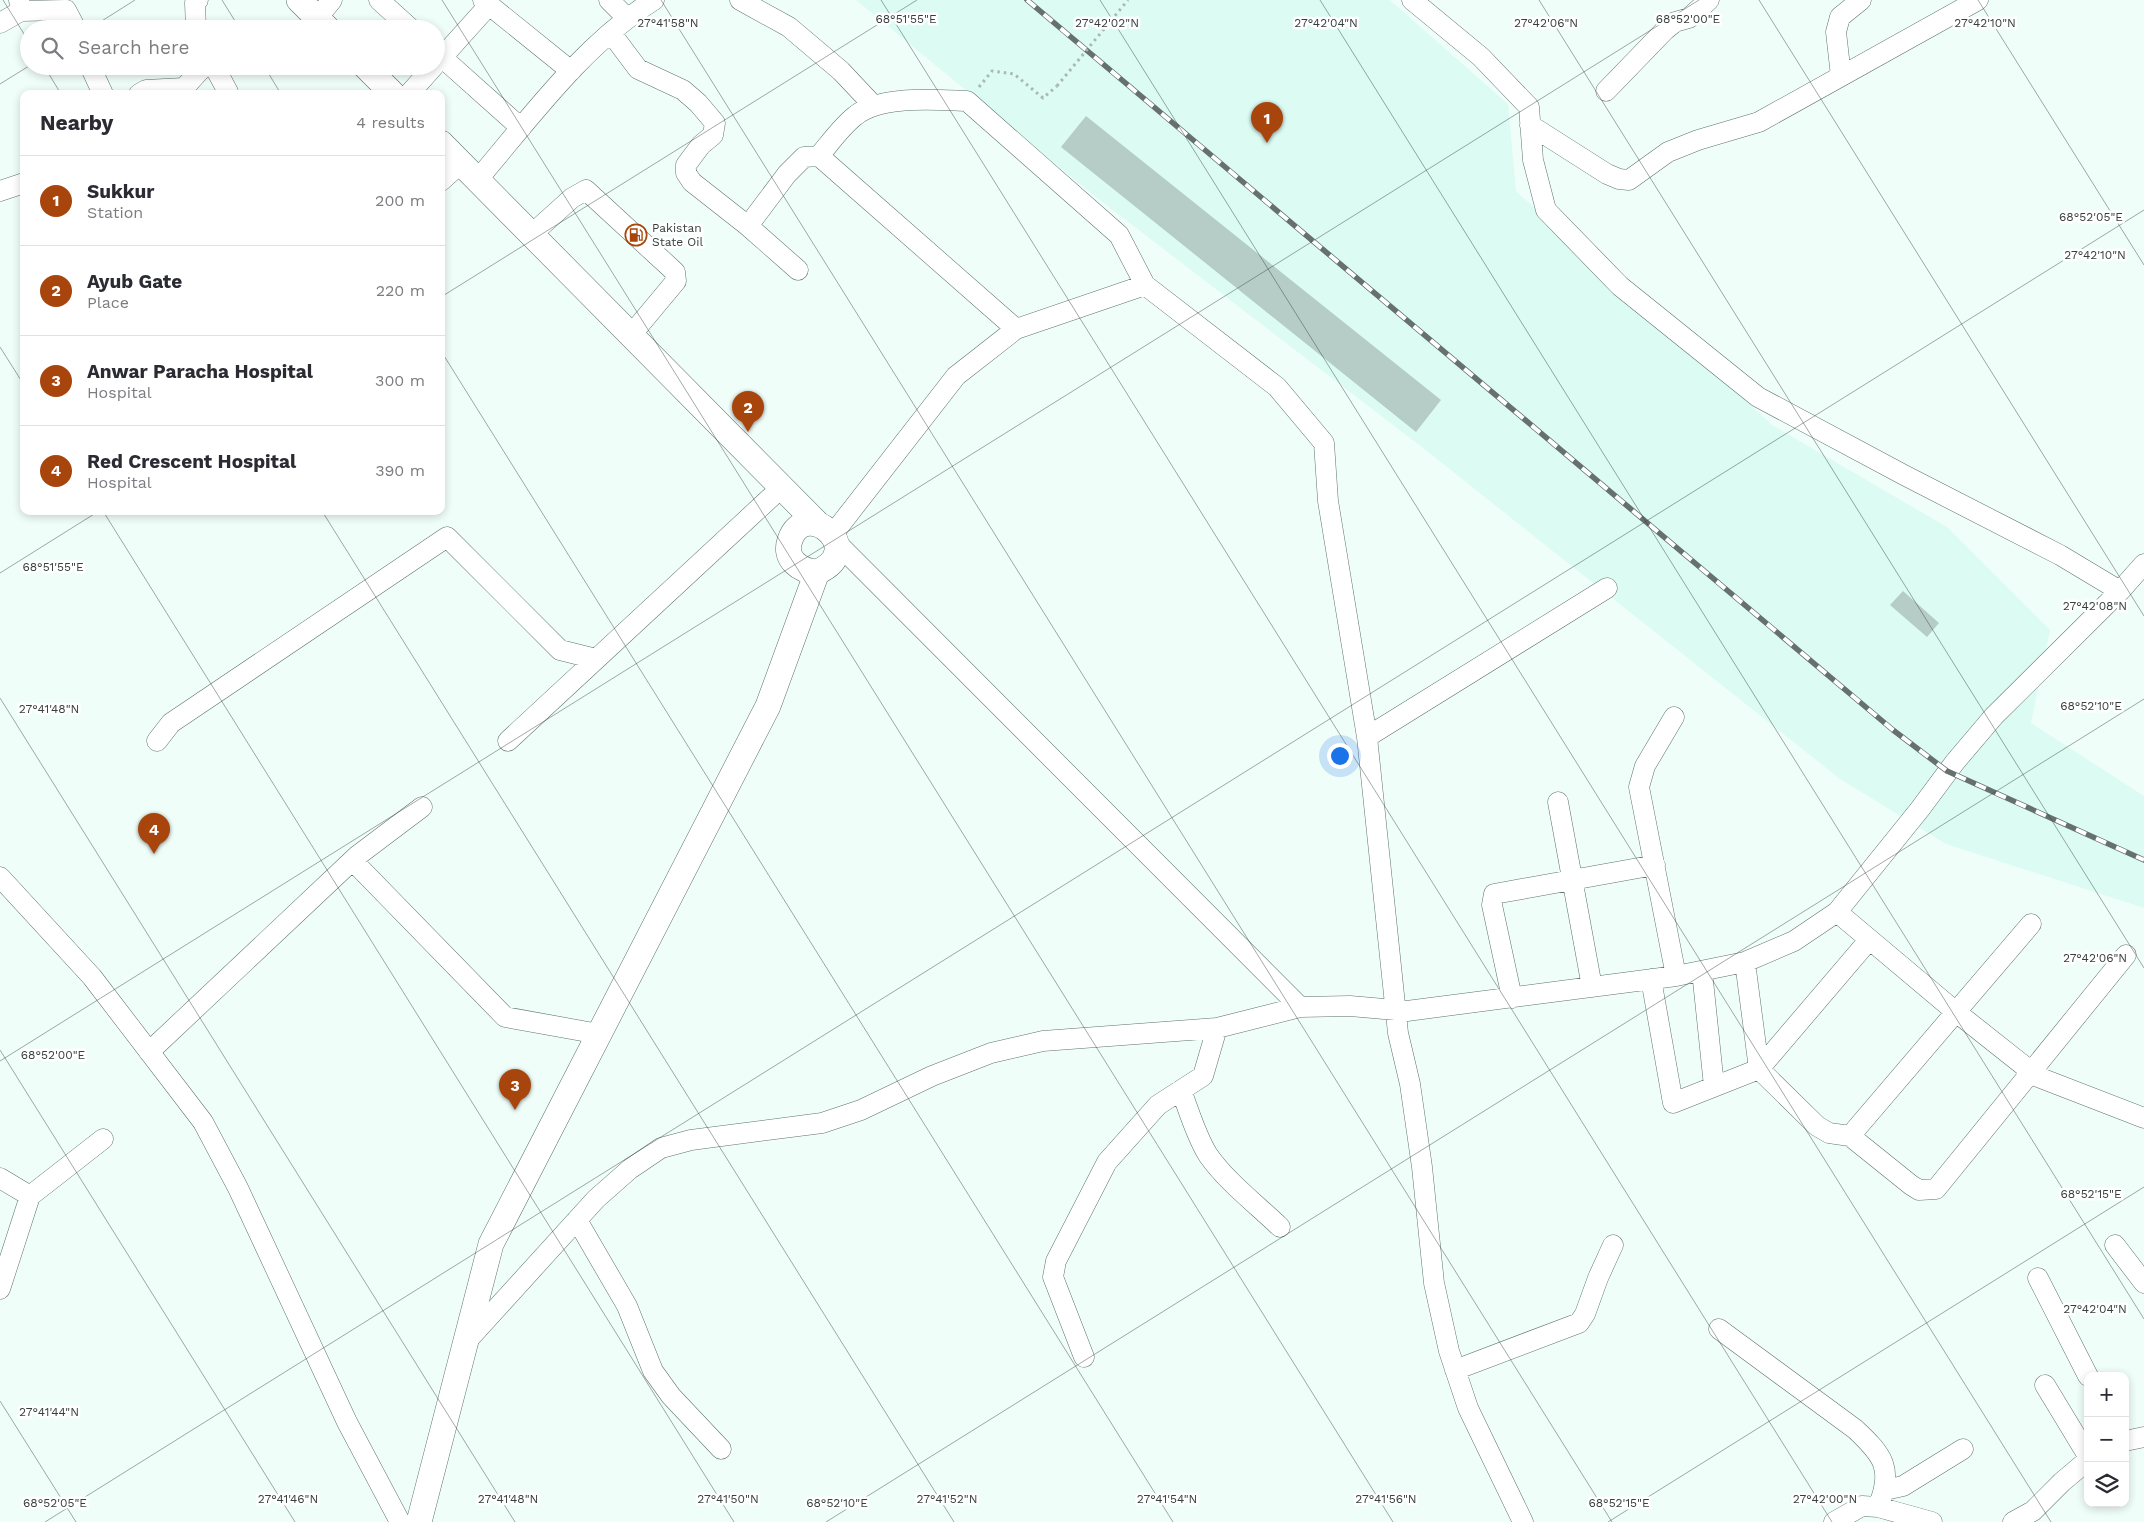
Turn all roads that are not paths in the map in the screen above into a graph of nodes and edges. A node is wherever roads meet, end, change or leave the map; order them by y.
1 (198, 0) edge
2 (299, 0) edge
3 (379, 0) edge
4 (609, 0) edge
5 (654, 0) edge
6 (740, 0) edge
7 (1412, 0) edge
8 (1709, 0) edge
9 (1860, 0) edge
10 (1972, 1) edge
11 (486, 2) edge
12 (20, 5) edge
13 (326, 16) edge
14 (626, 17) junction
15 (71, 20) edge
16 (196, 20) edge
17 (400, 20) edge
18 (0, 24) edge
19 (611, 32) junction
20 (445, 51) edge
21 (445, 66) edge
22 (571, 71) junction
23 (94, 75) edge
24 (196, 75) edge
25 (219, 75) edge
26 (374, 75) edge
27 (425, 75) edge
28 (1841, 76) junction
29 (101, 90) edge
30 (146, 90) edge
31 (227, 90) edge
32 (389, 90) edge
33 (413, 90) edge
34 (1606, 91) dead end
35 (873, 105) junction
36 (1530, 125) junction
37 (521, 128) junction
38 (445, 147) edge
39 (819, 156) junction
40 (469, 171) junction
41 (445, 180) edge
42 (20, 185) edge
43 (0, 191) edge
44 (748, 226) junction
45 (532, 234) junction
46 (798, 270) dead end
47 (1145, 285) junction
48 (1016, 330) junction
49 (631, 334) junction
50 (782, 487) junction
51 (829, 533) junction
52 (2144, 564) edge
53 (817, 572) junction
54 (1607, 588) dead end
55 (2120, 591) junction
56 (596, 659) junction
57 (1674, 717) dead end
58 (1367, 737) junction
59 (157, 740) dead end
60 (508, 741) dead end
61 (1558, 802) dead end
62 (422, 807) dead end
63 (353, 861) junction
64 (1655, 865) junction
65 (0, 877) edge
66 (1573, 880) junction
67 (1837, 912) junction
68 (2031, 924) dead end
69 (1869, 940) junction
70 (2126, 955) dead end
71 (1745, 962) junction
72 (1702, 971) junction
73 (1676, 976) junction
74 (1651, 979) junction
75 (1592, 987) junction
76 (1512, 998) junction
77 (1300, 1007) junction
78 (1396, 1010) junction
79 (1956, 1012) junction
80 (1218, 1028) junction
81 (599, 1034) junction
82 (150, 1052) junction
83 (1759, 1069) junction
84 (2031, 1071) junction
85 (1714, 1086) junction
86 (1182, 1090) junction
87 (2144, 1118) edge
88 (1850, 1136) junction
89 (103, 1140) dead end
90 (0, 1178) edge
91 (30, 1196) junction
92 (577, 1220) junction
93 (1280, 1227) dead end
94 (1613, 1245) dead end
95 (2115, 1245) dead end
96 (2038, 1278) dead end
97 (2144, 1283) edge
98 (0, 1289) edge
99 (1719, 1329) dead end
100 (463, 1345) junction
101 (1084, 1357) dead end
102 (1455, 1370) junction
103 (2086, 1372) edge
104 (2045, 1385) dead end
105 (2144, 1437) edge
106 (2129, 1440) edge
107 (721, 1449) dead end
108 (1963, 1449) dead end
109 (2084, 1449) edge
110 (2086, 1462) edge
111 (1881, 1498) junction
112 (400, 1522) edge
113 (419, 1522) edge
114 (1523, 1522) edge
115 (1834, 1522) edge
116 (1932, 1522) edge
117 (2013, 1522) edge

1 - 16 street
2 - 13 main road
3 - 17 street
4 - 14 street
5 - 14 street
6 - 35 street
7 - 36 street
8 - 34 street
9 - 28 street
10 - 28 street
11 - 20 street
11 - 22 street
12 - 15 street
12 - 18 street
14 - 19 street
19 - 22 street
19 - 44 street
21 - 37 street
22 - 37 street
23 - 29 street
24 - 30 street
25 - 31 street
26 - 32 main road
27 - 33 street
28 - 36 street
35 - 39 street
35 - 47 street
36 - 55 street
37 - 40 street
38 - 40 main road
39 - 44 street
39 - 48 street
40 - 41 street
40 - 45 main road
42 - 43 street
44 - 46 street
45 - 49 main road
45 - 49 street
47 - 48 street
47 - 58 street
48 - 51 street
49 - 50 main road
50 - 51 main road
50 - 56 street
51 - 53 main road
51 - 53 main road
51 - 77 street
52 - 55 street
53 - 81 main road
54 - 58 street
55 - 67 street
56 - 59 street
56 - 60 street
57 - 64 street
58 - 78 street
61 - 66 street
62 - 63 street
63 - 81 street
63 - 82 street
64 - 66 street
64 - 73 street
65 - 82 street
66 - 75 street
66 - 76 street
67 - 69 street
67 - 71 street
68 - 79 street
69 - 79 street
69 - 83 street
70 - 84 street
71 - 72 street
71 - 83 street
72 - 73 street
72 - 85 street
73 - 74 street
74 - 75 street
74 - 85 street
75 - 76 street
76 - 78 street
77 - 78 street
77 - 80 street
78 - 102 street
79 - 84 street
79 - 88 street
80 - 86 street
80 - 92 street
81 - 100 main road
82 - 112 street
83 - 85 street
83 - 88 street
84 - 87 street
84 - 88 street
86 - 93 street
86 - 101 street
89 - 91 street
90 - 91 street
91 - 98 street
92 - 100 street
92 - 107 street
94 - 102 street
95 - 97 street
96 - 103 street
99 - 111 street
100 - 113 main road
102 - 114 street
104 - 109 street
105 - 106 street
108 - 111 street
110 - 117 street
111 - 115 street
111 - 116 street

